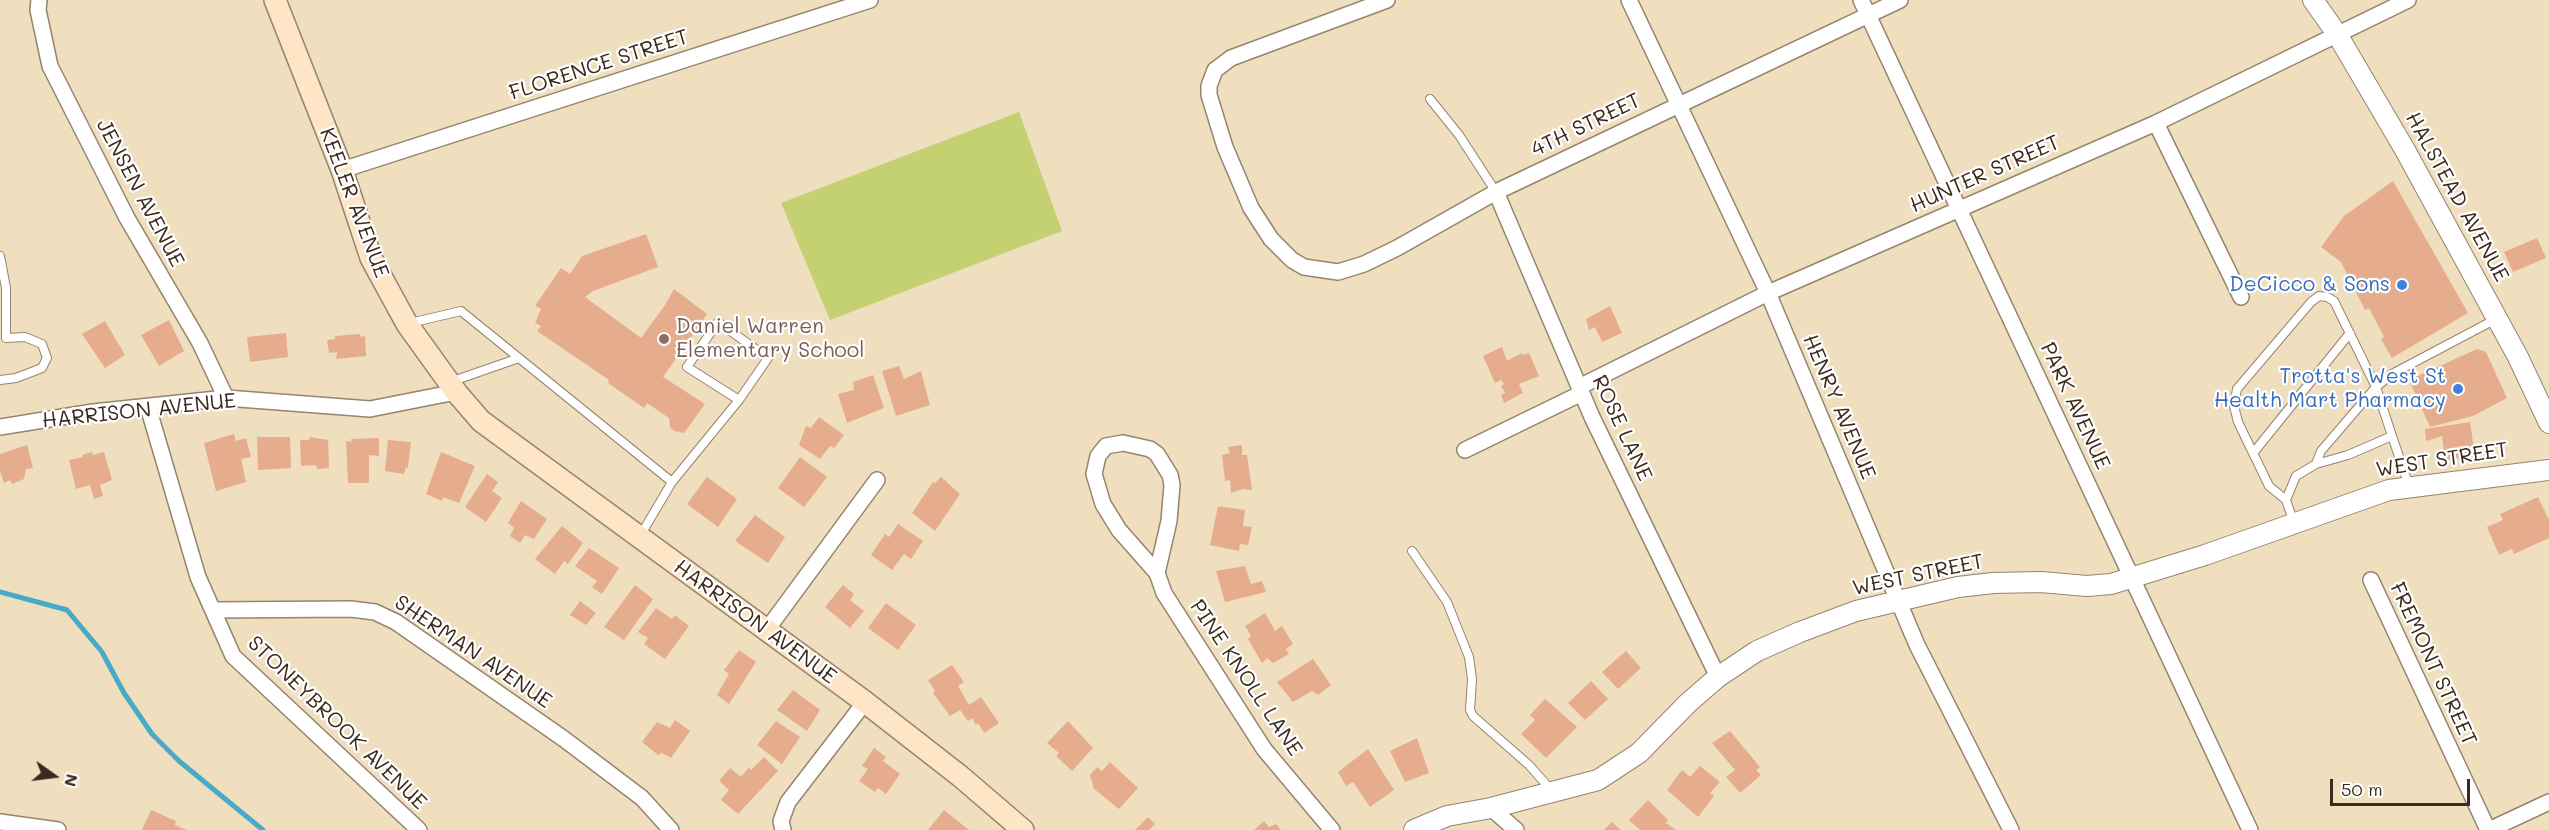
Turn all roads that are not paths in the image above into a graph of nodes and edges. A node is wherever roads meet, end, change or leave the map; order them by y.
1 (39, 0) edge
2 (275, 0) edge
3 (870, 0) edge
4 (1387, 0) edge
5 (1629, 0) edge
6 (1861, 0) edge
7 (1900, 0) edge
8 (2313, 0) edge
9 (2408, 0) edge
10 (1868, 15) junction
11 (2337, 34) junction
12 (1430, 99) dead end
13 (1678, 104) junction
14 (2156, 123) junction
15 (342, 170) junction
16 (1496, 192) junction
17 (1959, 208) junction
18 (0, 256) edge
19 (1768, 293) junction
20 (2241, 297) dead end
21 (2496, 320) junction
22 (406, 324) junction
23 (2350, 333) junction
24 (3, 339) edge
25 (519, 358) junction
26 (0, 380) edge
27 (2376, 387) junction
28 (452, 388) junction
29 (1580, 390) junction
30 (226, 398) junction
31 (739, 400) junction
32 (148, 407) junction
33 (481, 421) joint
34 (2549, 423) edge
35 (0, 427) edge
36 (2392, 436) junction
37 (1465, 450) dead end
38 (2254, 452) junction
39 (2316, 464) junction
40 (2549, 470) edge
41 (877, 480) dead end
42 (672, 482) junction
43 (2409, 486) junction
44 (2286, 500) junction
45 (2294, 523) junction
46 (639, 537) junction
47 (1412, 551) dead end
48 (1157, 573) junction
49 (2132, 578) junction
50 (2371, 580) dead end
51 (1899, 601) junction
52 (213, 610) junction
53 (766, 631) junction
54 (1718, 677) junction
55 (865, 702) junction
56 (1553, 792) junction
57 (2549, 802) edge
58 (1491, 808) junction
59 (0, 822) edge
60 (2004, 828) edge
61 (56, 829) edge
62 (419, 830) edge
63 (671, 830) edge
64 (783, 830) edge
65 (1023, 830) edge
66 (1332, 830) edge
67 (1414, 830) edge
68 (1516, 830) edge
69 (2250, 830) edge
70 (2488, 830) edge

1 - 30 street, JENSEN AVENUE
2 - 15 main road, KEELER AVENUE
3 - 15 street, FLORENCE STREET
4 - 16 street, 4TH STREET
5 - 13 street, HENRY AVENUE
6 - 10 street, PARK AVENUE
7 - 10 street, 4TH STREET
8 - 11 street, HALSTEAD AVENUE
9 - 11 street, HUNTER STREET
10 - 13 street, 4TH STREET
10 - 17 street, PARK AVENUE
11 - 14 street, HUNTER STREET
11 - 21 street, HALSTEAD AVENUE
12 - 16 lane
13 - 16 street, 4TH STREET
13 - 19 street, HENRY AVENUE
14 - 17 street, HUNTER STREET
14 - 20 street
15 - 22 main road, KEELER AVENUE
16 - 29 street, ROSE LANE
17 - 19 street, HUNTER STREET
17 - 49 street, PARK AVENUE
18 - 24 lane
19 - 29 street, HUNTER STREET
19 - 51 street, HENRY AVENUE
21 - 27 lane
21 - 34 street, HALSTEAD AVENUE
22 - 25 lane
22 - 28 main road, KEELER AVENUE
23 - 27 lane
23 - 38 lane
23 - 38 lane
24 - 26 lane
25 - 28 lane
25 - 42 lane
27 - 36 lane
27 - 39 lane
28 - 30 street, HARRISON AVENUE
28 - 33 main road, KEELER AVENUE
29 - 37 street, HUNTER STREET
29 - 54 street, ROSE LANE
30 - 32 street, HARRISON AVENUE
31 - 31 lane
31 - 42 lane
32 - 35 street, HARRISON AVENUE
32 - 52 street, STONEYBROOK AVENUE
33 - 46 main road, HARRISON AVENUE
36 - 39 lane
36 - 43 lane
38 - 44 lane
39 - 44 lane
40 - 43 street, WEST STREET
41 - 53 street
42 - 46 lane
43 - 45 street, WEST STREET
44 - 45 lane
45 - 49 street, WEST STREET
46 - 53 main road, HARRISON AVENUE
47 - 56 lane
48 - 48 street, PINE KNOLL LANE
48 - 66 street, PINE KNOLL LANE
49 - 51 street, WEST STREET
49 - 69 street, PARK AVENUE
50 - 70 street, FREMONT STREET
51 - 54 street, WEST STREET
51 - 60 street, HENRY AVENUE
52 - 62 street, STONEYBROOK AVENUE
52 - 63 street, SHERMAN AVENUE
53 - 55 main road, HARRISON AVENUE
54 - 56 street, WEST STREET
55 - 64 street
55 - 65 main road, HARRISON AVENUE
56 - 58 street, WEST STREET
57 - 70 street
58 - 67 street, WEST STREET
58 - 68 street
59 - 61 street

